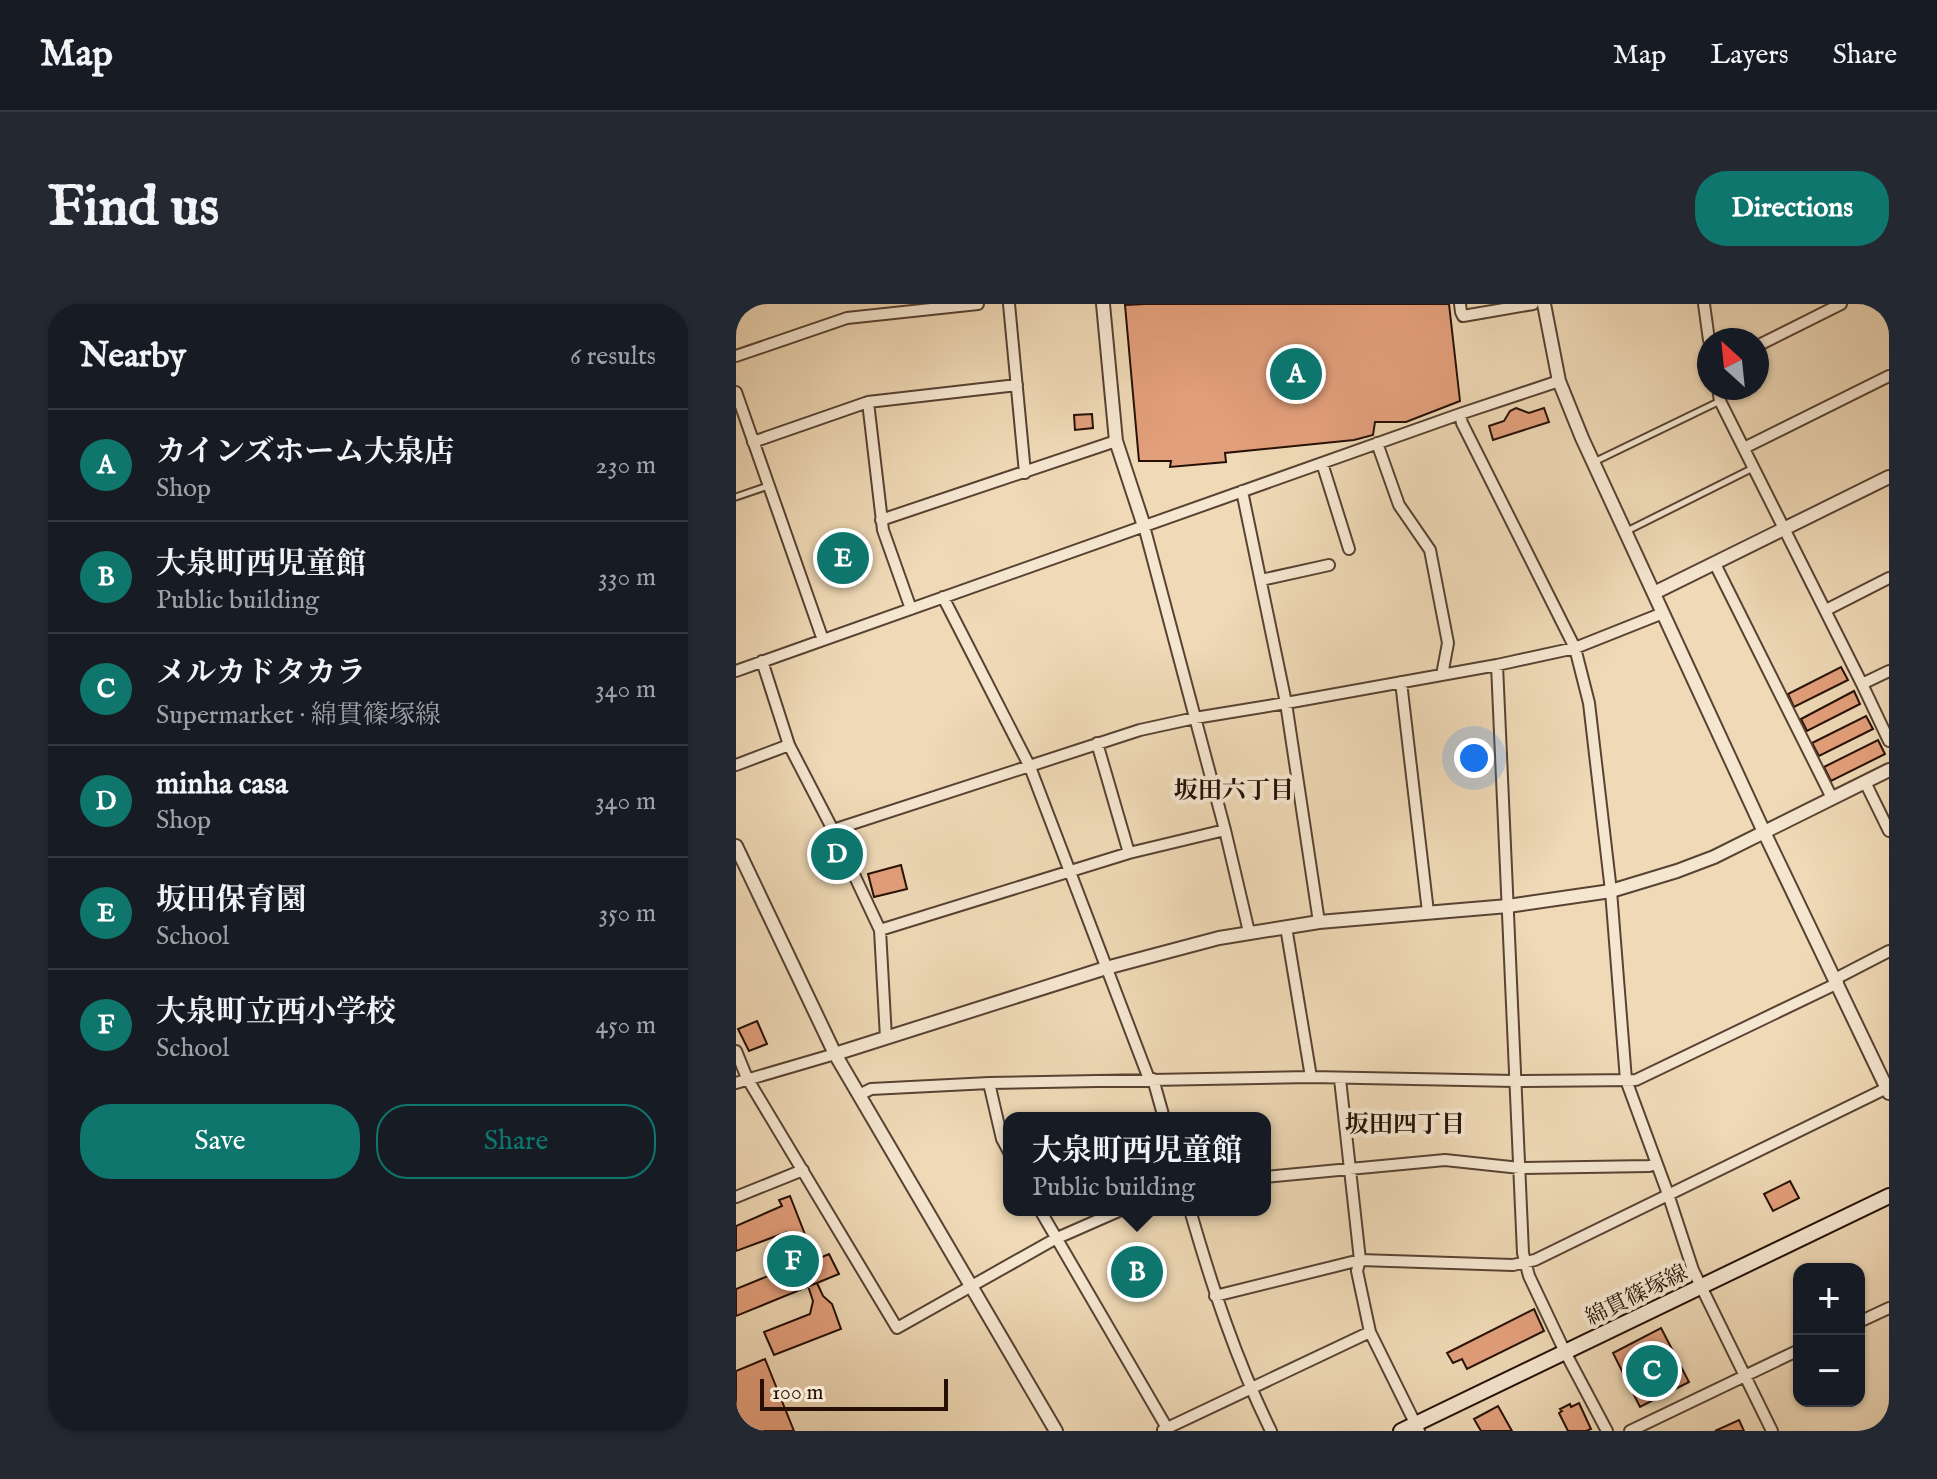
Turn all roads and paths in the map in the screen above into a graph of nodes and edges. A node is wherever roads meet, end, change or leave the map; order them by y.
1 (978, 304) edge
2 (1009, 304) edge
3 (1103, 304) edge
4 (1460, 304) edge
5 (1533, 304) edge
6 (1544, 304) edge
7 (1704, 304) edge
8 (1841, 304) edge
9 (891, 308) edge
10 (1707, 328) edge
11 (1769, 340) edge
12 (736, 356) edge
13 (1889, 376) edge
14 (1559, 381) junction
15 (1017, 385) junction
16 (736, 392) edge
17 (1720, 401) joint
18 (868, 402) junction
19 (1460, 414) junction
20 (1116, 441) junction
21 (753, 442) junction
22 (1377, 443) junction
23 (1744, 448) junction
24 (1593, 462) junction
25 (1322, 463) junction
26 (1753, 468) junction
27 (1025, 473) junction
28 (1889, 477) edge
29 (768, 486) junction
30 (1242, 491) junction
31 (736, 497) edge
32 (881, 520) junction
33 (1144, 526) junction
34 (1785, 530) junction
35 (1626, 532) junction
36 (1349, 549) dead end
37 (1715, 564) junction
38 (1329, 565) dead end
39 (1889, 578) edge
40 (1261, 580) junction
41 (1654, 593) junction
42 (943, 597) junction
43 (911, 609) junction
44 (1826, 610) junction
45 (1663, 613) junction
46 (823, 640) junction
47 (1575, 648) junction
48 (762, 661) junction
49 (1497, 665) junction
50 (736, 671) edge
51 (1889, 671) edge
52 (1442, 675) junction
53 (1401, 682) junction
54 (1862, 684) junction
55 (1286, 703) junction
56 (1195, 718) junction
57 (1889, 741) edge
58 (1097, 743) junction
59 (789, 745) junction
60 (736, 765) edge
61 (1030, 767) junction
62 (1889, 770) edge
63 (1865, 782) junction
64 (1832, 798) junction
65 (833, 830) junction
66 (1225, 830) junction
67 (1889, 831) edge
68 (1764, 832) junction
69 (736, 846) edge
70 (1129, 853) junction
71 (1070, 871) junction
72 (1611, 891) junction
73 (1508, 906) junction
74 (1428, 912) junction
75 (1319, 922) junction
76 (1286, 927) junction
77 (880, 930) junction
78 (1249, 932) junction
79 (1889, 951) edge
80 (1106, 968) junction
81 (1836, 981) junction
82 (886, 1038) junction
83 (736, 1051) edge
84 (835, 1054) junction
85 (1311, 1077) junction
86 (747, 1078) junction
87 (1151, 1079) junction
88 (1340, 1079) junction
89 (1626, 1080) junction
90 (1515, 1081) junction
91 (736, 1083) edge
92 (989, 1083) junction
93 (1888, 1089) edge
94 (859, 1095) junction
95 (1162, 1112) edge
96 (1003, 1141) edge
97 (1656, 1164) junction
98 (1520, 1168) junction
99 (803, 1170) junction
100 (1350, 1170) junction
101 (1271, 1177) edge
102 (1668, 1194) junction
103 (1889, 1196) edge
104 (736, 1197) edge
105 (1043, 1216) edge
106 (1107, 1216) edge
107 (1192, 1216) edge
108 (1055, 1239) junction
109 (1360, 1260) junction
110 (1525, 1263) junction
111 (971, 1285) junction
112 (1701, 1287) junction
113 (1215, 1296) junction
114 (1889, 1308) edge
115 (1865, 1319) edge
116 (1370, 1332) junction
117 (1565, 1352) junction
118 (1793, 1353) edge
119 (1745, 1375) junction
120 (1251, 1389) junction
121 (1412, 1429) edge
122 (1164, 1430) edge
123 (1056, 1431) edge
124 (1271, 1431) edge
125 (1607, 1431) edge
126 (1630, 1431) edge
127 (1772, 1431) edge

1 - 9 street
2 - 15 street
3 - 20 street
4 - 5 street
6 - 14 street
7 - 10 street
8 - 11 street
9 - 12 street
13 - 23 street
14 - 19 street
14 - 24 street
15 - 18 street
15 - 27 street
16 - 21 street
17 - 23 street
17 - 24 lane
18 - 21 street
18 - 32 street
19 - 22 street
19 - 47 street
20 - 27 street
20 - 33 street
21 - 29 street
22 - 25 street
22 - 52 street
23 - 26 street
24 - 35 street
25 - 30 street
25 - 36 street
26 - 34 street
26 - 35 lane
27 - 32 street
28 - 34 street
29 - 31 lane
29 - 46 street
30 - 33 street
30 - 40 street
32 - 43 street
33 - 42 street
33 - 56 street
34 - 37 street
34 - 44 street
35 - 41 street
37 - 41 street
37 - 64 street
38 - 40 street
39 - 44 street
40 - 55 street
41 - 45 street
42 - 43 street
42 - 61 street
43 - 46 street
44 - 54 street
45 - 47 street
45 - 68 street
46 - 48 street
47 - 49 street
47 - 72 street
48 - 50 street
48 - 59 street
49 - 52 street
49 - 73 street
51 - 54 street
52 - 53 street
53 - 55 street
53 - 74 street
54 - 57 street
55 - 56 street
55 - 75 street
56 - 58 street
56 - 66 street
58 - 61 street
58 - 70 street
59 - 60 street
59 - 65 street
61 - 65 street
61 - 71 street
62 - 63 street
63 - 64 street
63 - 67 street
64 - 68 street
65 - 77 street
66 - 70 street
66 - 78 street
68 - 72 street
68 - 81 street
69 - 84 street
70 - 71 street
71 - 77 street
71 - 80 street
72 - 73 street
72 - 89 street
73 - 74 street
73 - 90 street
74 - 75 street
75 - 76 street
76 - 78 street
76 - 85 street
77 - 82 street
78 - 80 street
79 - 81 street
80 - 82 street
80 - 87 street
81 - 89 street
81 - 93 street
82 - 84 street
83 - 86 street
84 - 86 street
84 - 94 street
85 - 87 street
85 - 88 street
86 - 91 street
86 - 99 street
87 - 92 street
87 - 95 street
88 - 90 street
88 - 100 street
89 - 90 street
89 - 97 street
90 - 98 street
92 - 94 street
92 - 96 street
93 - 102 street
94 - 111 street
97 - 98 street
97 - 102 street
98 - 100 street
98 - 110 street
99 - 104 street
99 - 111 street
100 - 101 street
100 - 109 street
102 - 110 street
102 - 112 street
103 - 112 main road, 綿貫篠塚線
105 - 108 street
106 - 108 street
107 - 113 street
108 - 111 street
108 - 122 street
109 - 110 street
109 - 113 street
109 - 116 street
110 - 117 street
111 - 123 street
112 - 117 main road, 綿貫篠塚線
112 - 119 street
113 - 120 street
114 - 115 street
116 - 120 street
116 - 121 street
117 - 121 main road, 綿貫篠塚線
117 - 125 street
118 - 119 street
119 - 126 street
119 - 127 street
120 - 122 street
120 - 124 street

